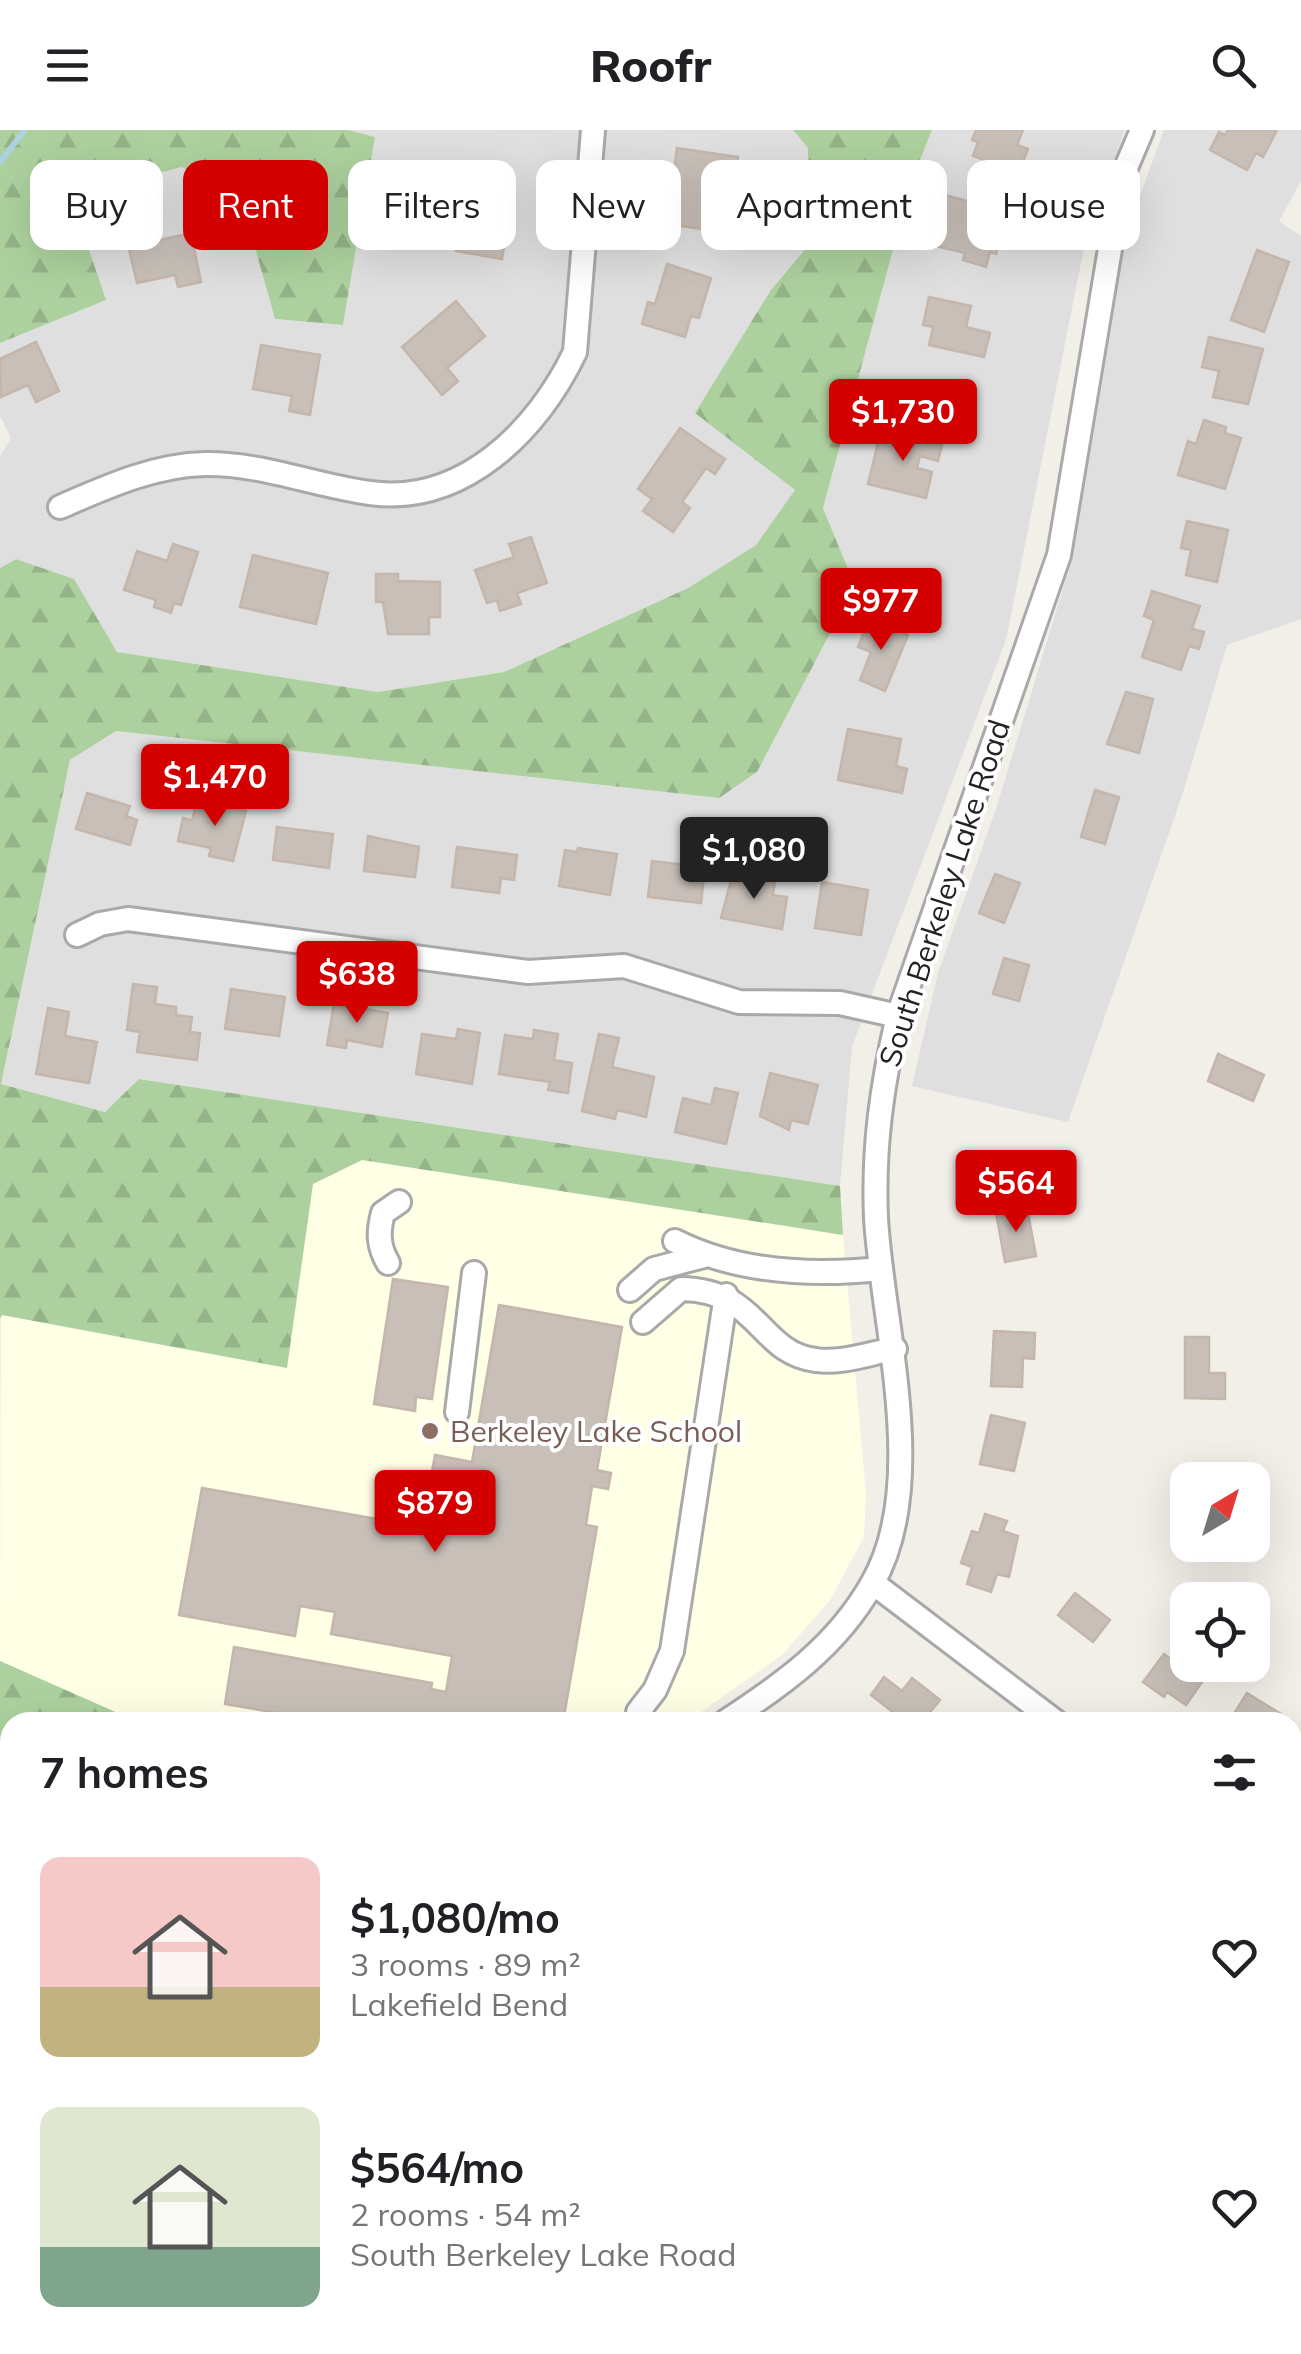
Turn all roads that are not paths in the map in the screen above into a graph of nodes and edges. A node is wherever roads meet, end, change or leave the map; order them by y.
1 (593, 130) edge
2 (1142, 130) edge
3 (60, 506) dead end
4 (77, 935) dead end
5 (898, 1016) junction
6 (399, 1202) dead end
7 (675, 1241) dead end
8 (704, 1256) junction
9 (388, 1263) dead end
10 (880, 1269) junction
11 (474, 1273) dead end
12 (630, 1290) dead end
13 (726, 1295) junction
14 (643, 1322) dead end
15 (895, 1349) junction
16 (457, 1412) dead end
17 (874, 1583) junction
18 (638, 1712) dead end
19 (741, 1712) edge
20 (1043, 1712) edge

1 - 3 street
2 - 5 street, South Berkeley Lake Road
4 - 5 street
5 - 10 street, South Berkeley Lake Road
6 - 9 street
7 - 8 street
8 - 10 street
8 - 12 street
10 - 15 street, South Berkeley Lake Road
11 - 16 street
13 - 14 street
13 - 15 street
13 - 18 street
15 - 17 street, South Berkeley Lake Road
17 - 19 street, South Berkeley Lake Road
17 - 20 street

